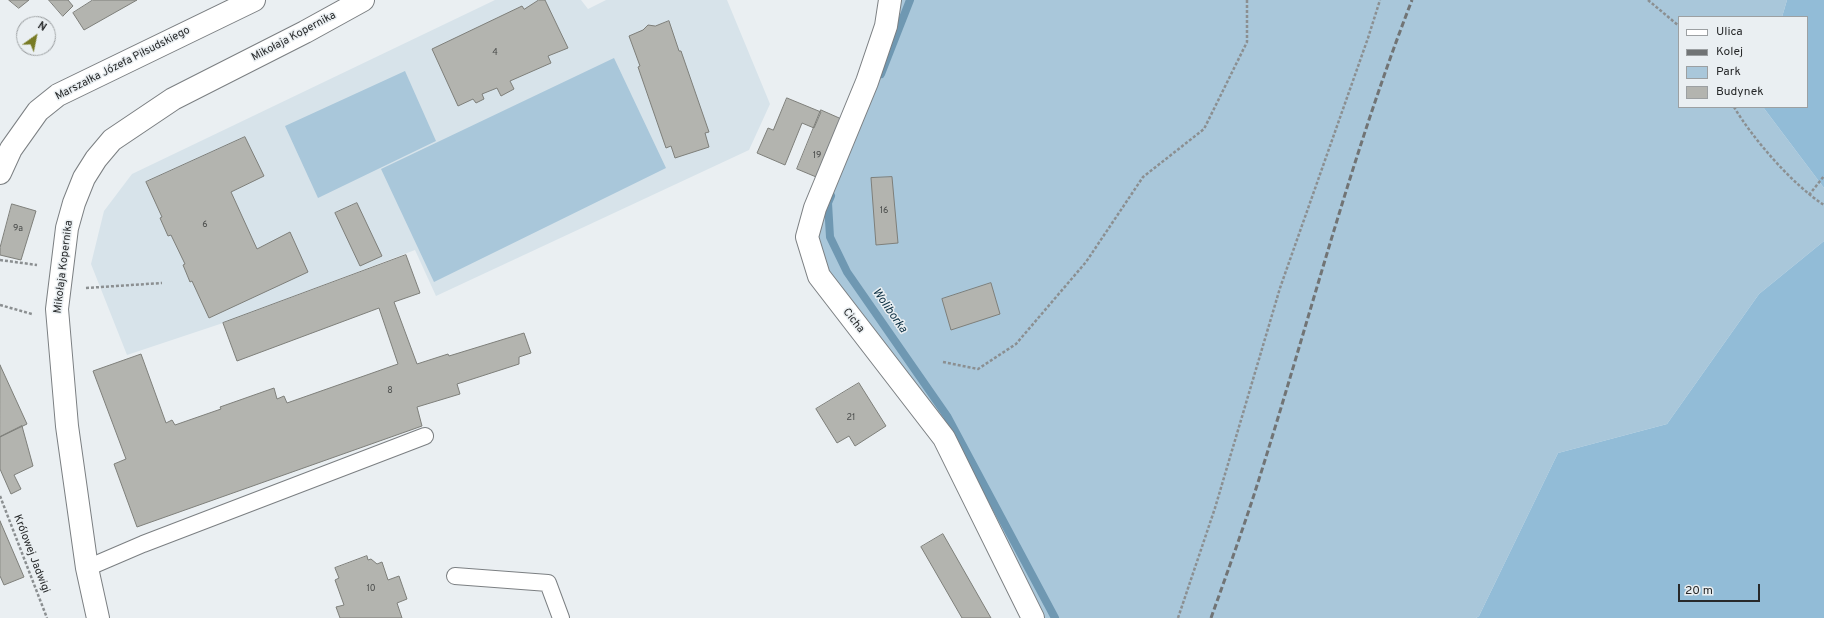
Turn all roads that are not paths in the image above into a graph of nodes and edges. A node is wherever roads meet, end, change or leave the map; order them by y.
1 (254, 0) edge
2 (363, 0) edge
3 (890, 0) edge
4 (0, 173) edge
5 (425, 436) dead end
6 (87, 568) junction
7 (456, 576) dead end
8 (98, 618) edge
9 (561, 618) edge
10 (1033, 618) edge

1 - 4 street, Marszałka Józefa Piłsudskiego
2 - 6 street, Mikołaja Kopernika
3 - 10 street, Cicha
5 - 6 lane
6 - 8 street, Mikołaja Kopernika
7 - 9 lane

